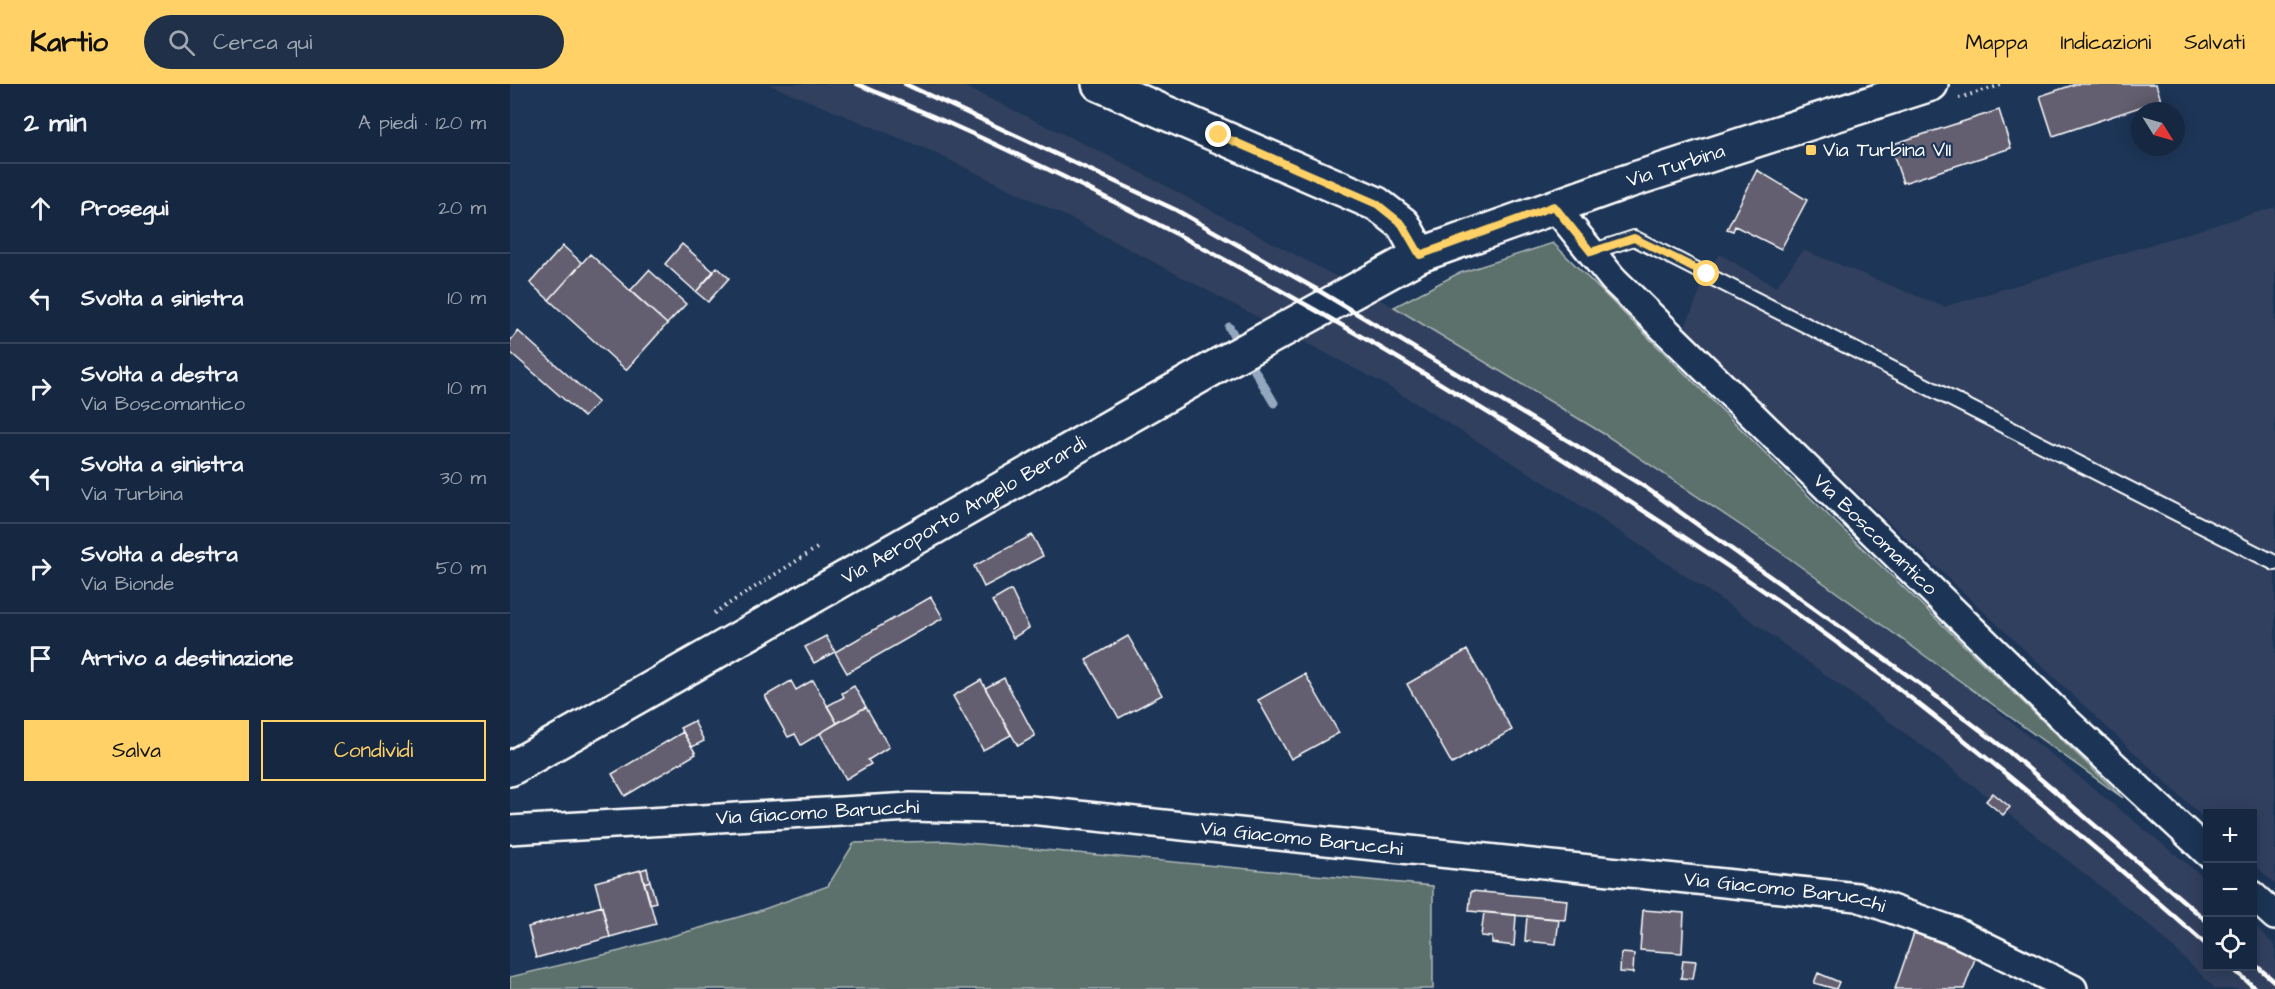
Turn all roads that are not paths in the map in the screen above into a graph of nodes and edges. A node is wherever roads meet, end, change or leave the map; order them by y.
1 (1100, 84) edge
2 (1939, 93) edge
3 (1554, 206) junction
4 (1591, 252) junction
5 (1420, 255) junction
6 (2275, 562) edge
7 (510, 769) edge
8 (510, 830) edge
9 (2203, 848) edge
10 (2257, 899) edge
11 (2275, 916) edge
12 (2073, 989) edge

1 - 5 street
2 - 3 street, Via Turbina
3 - 4 street, Via Boscomantico
3 - 5 street, Via Turbina
4 - 6 lane
4 - 9 street, Via Boscomantico
5 - 7 street, Via Aeroporto Angelo Berardi
8 - 12 street, Via Giacomo Barucchi
10 - 11 street

